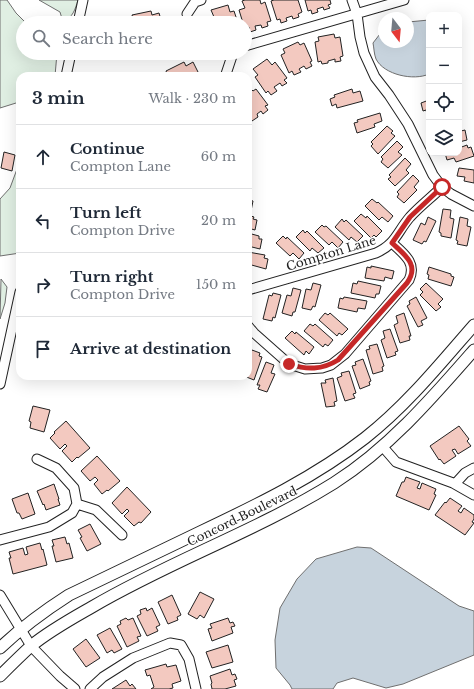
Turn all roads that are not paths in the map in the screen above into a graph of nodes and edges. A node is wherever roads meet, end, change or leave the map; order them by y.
1 (83, 0) edge
2 (201, 0) edge
3 (352, 0) edge
4 (404, 0) edge
5 (187, 14) dead end
6 (357, 14) junction
7 (80, 16) edge
8 (252, 44) edge
9 (69, 60) edge
10 (231, 60) edge
11 (67, 72) edge
12 (227, 72) edge
13 (442, 187) junction
14 (474, 206) edge
15 (392, 243) junction
16 (252, 289) edge
17 (16, 310) edge
18 (474, 325) edge
19 (252, 331) edge
20 (474, 350) edge
21 (0, 384) edge
22 (383, 447) junction
23 (37, 459) dead end
24 (474, 468) edge
25 (455, 484) junction
26 (474, 495) edge
27 (77, 504) junction
28 (122, 535) dead end
29 (0, 540) edge
30 (0, 595) edge
31 (21, 628) junction
32 (32, 646) junction
33 (0, 648) edge
34 (0, 676) edge
35 (75, 689) edge
36 (90, 689) edge
37 (196, 689) edge

1 - 7 street
2 - 5 street
3 - 6 street
4 - 6 street
6 - 8 street
6 - 13 street
9 - 11 street
10 - 12 street
13 - 14 street
13 - 15 street, Compton Lane
15 - 16 street, Compton Lane
15 - 19 street
17 - 21 street
18 - 31 main road, Concord Boulevard
20 - 22 main road, Concord Boulevard
22 - 25 street
22 - 32 main road, Concord Boulevard
23 - 27 street
24 - 25 street
25 - 26 street
27 - 28 street
27 - 29 street
30 - 31 street
31 - 32 street
31 - 33 main road, Concord Boulevard
32 - 34 main road, Concord Boulevard
32 - 35 street
36 - 37 street

